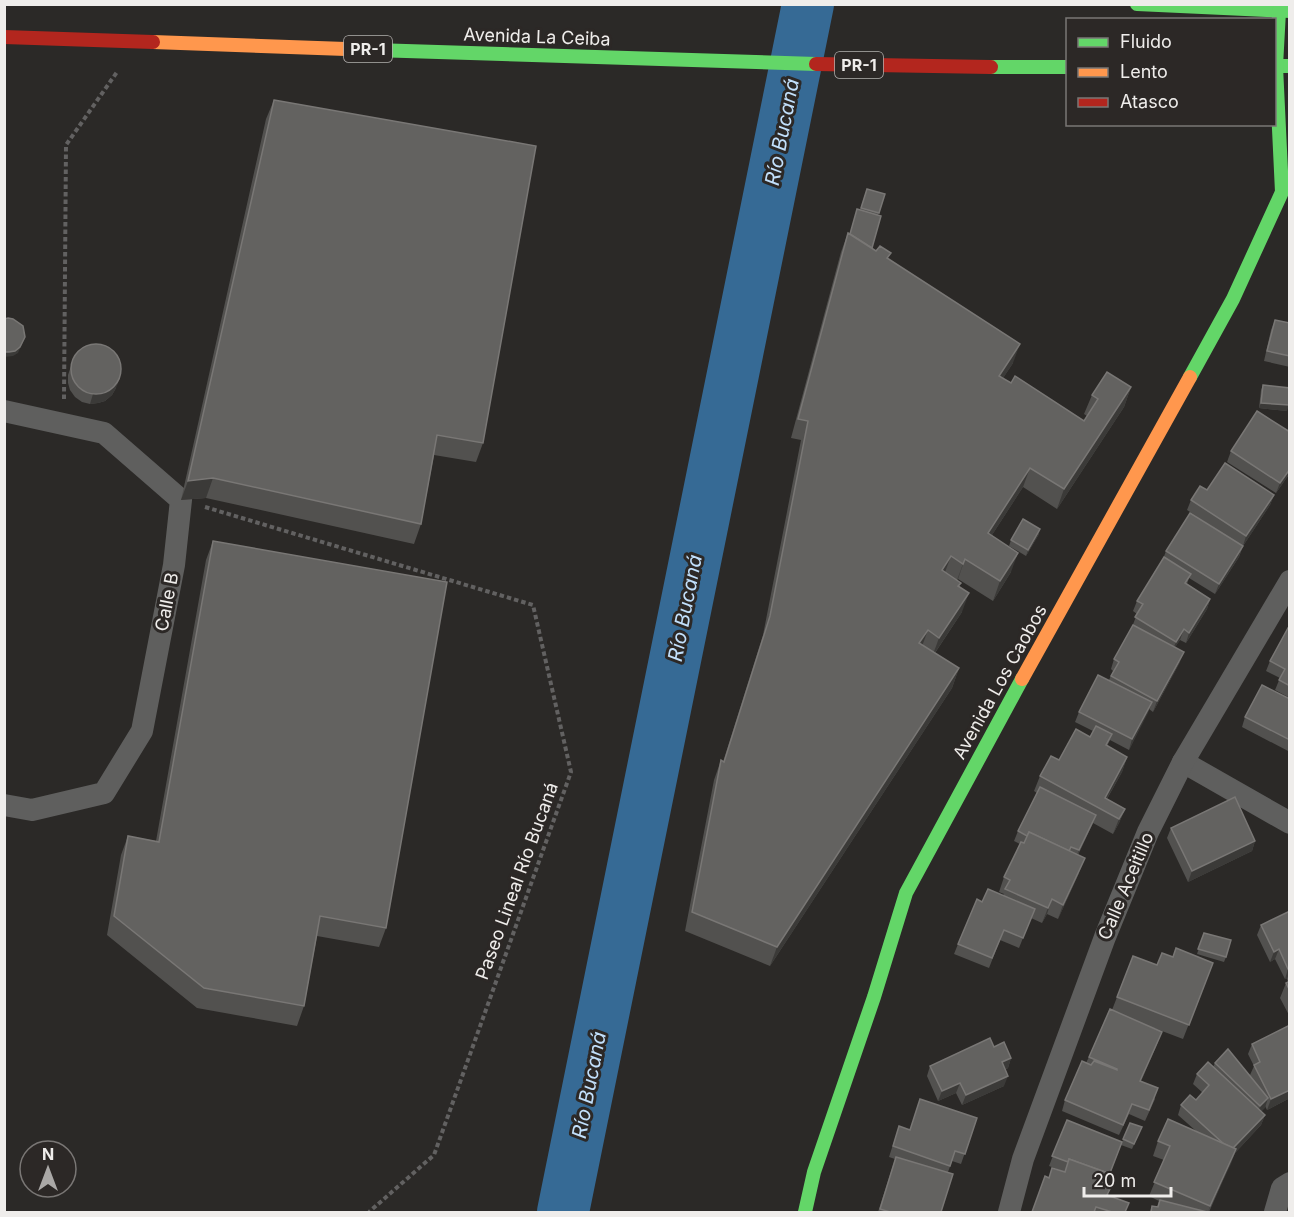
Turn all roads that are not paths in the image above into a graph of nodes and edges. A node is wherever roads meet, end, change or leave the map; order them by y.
1 (1137, 4) edge
2 (1284, 11) edge
3 (4, 37) edge
4 (1280, 66) edge
5 (1066, 67) edge
6 (1286, 194) edge
7 (4, 411) edge
8 (1290, 581) edge
9 (1183, 762) junction
10 (4, 805) edge
11 (1290, 823) edge
12 (1290, 1183) edge
13 (806, 1212) edge
14 (1009, 1212) edge
15 (1275, 1212) edge

1 - 2 main road
2 - 4 main road
3 - 5 main road, Avenida La Ceiba / PR-1
4 - 6 main road
6 - 13 main road, Avenida Los Caobos
7 - 10 street, Calle B
8 - 9 street, Calle Aceitillo
9 - 11 street
9 - 14 street, Calle Aceitillo
12 - 15 street

